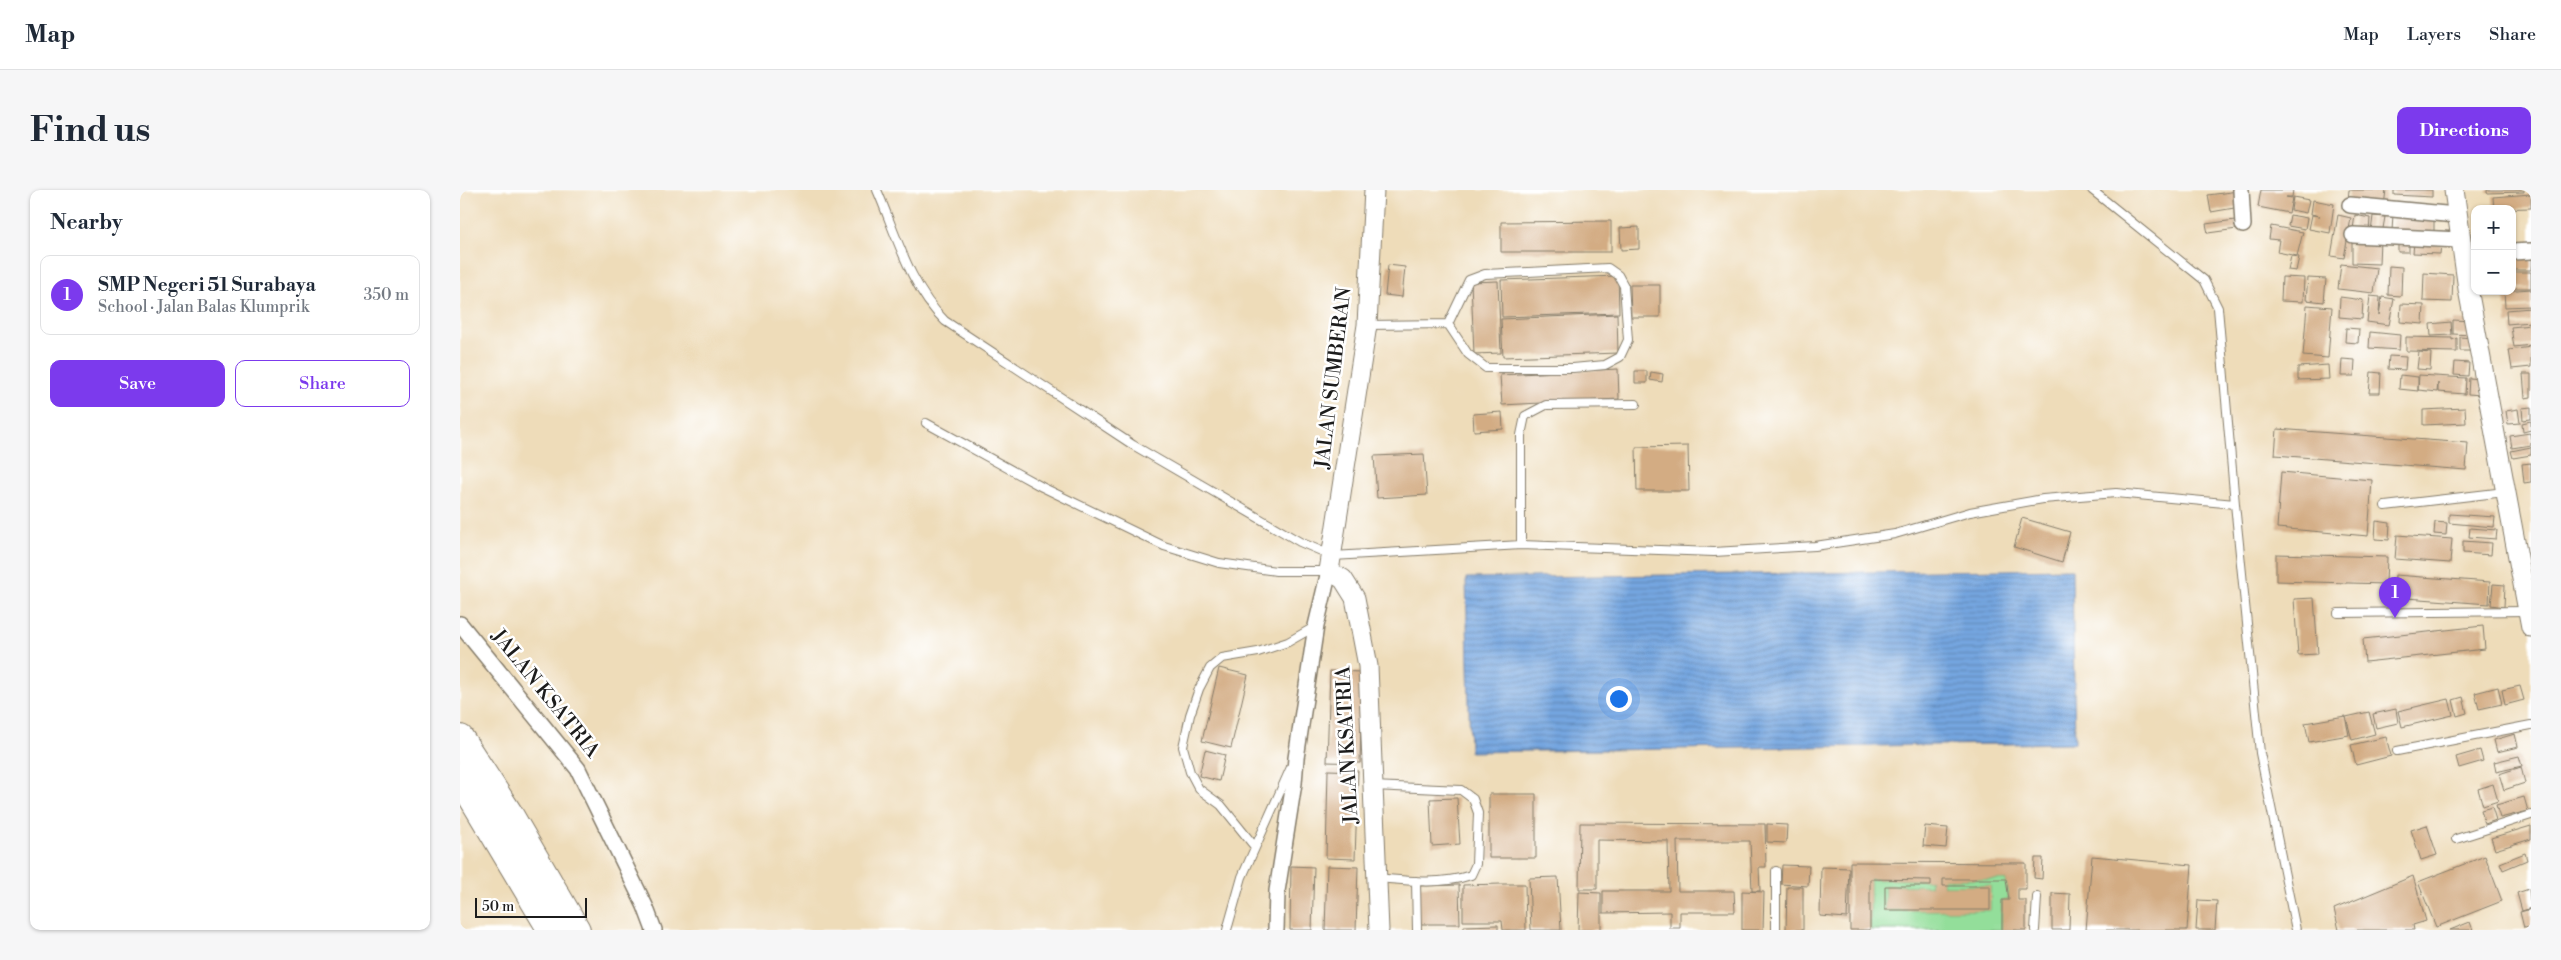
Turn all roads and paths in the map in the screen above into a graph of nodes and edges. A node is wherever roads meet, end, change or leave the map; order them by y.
1 (877, 190) edge
2 (1374, 190) edge
3 (2092, 190) edge
4 (2241, 190) edge
5 (2454, 190) edge
6 (2350, 206) dead end
7 (2456, 215) junction
8 (2243, 225) dead end
9 (2353, 235) dead end
10 (2466, 249) edge
11 (2531, 251) edge
12 (2516, 252) edge
13 (1448, 324) junction
14 (1367, 325) junction
15 (1636, 404) dead end
16 (926, 423) dead end
17 (2506, 492) junction
18 (2235, 504) junction
19 (2385, 506) dead end
20 (1521, 545) junction
21 (1331, 564) junction
22 (2338, 613) dead end
23 (2530, 619) edge
24 (460, 624) edge
25 (1316, 626) junction
26 (2531, 725) edge
27 (464, 744) edge
28 (2397, 751) dead end
29 (1296, 758) junction
30 (460, 776) edge
31 (1373, 786) junction
32 (2531, 815) edge
33 (499, 818) junction
34 (2456, 839) dead end
35 (1255, 847) junction
36 (1776, 871) dead end
37 (1378, 878) junction
38 (1416, 882) junction
39 (2037, 898) dead end
40 (552, 930) edge
41 (576, 930) edge
42 (654, 930) edge
43 (1227, 930) edge
44 (1276, 930) edge
45 (1379, 930) edge
46 (1417, 930) edge
47 (1776, 930) edge
48 (2035, 930) edge
49 (2296, 930) edge

1 - 21 lane
2 - 14 street, JALAN SUMBERAN
3 - 18 lane
4 - 8 street
5 - 7 street
6 - 7 street
7 - 10 street
9 - 10 street
10 - 17 street
11 - 12 street
13 - 13 lane
13 - 14 lane
14 - 21 street, JALAN SUMBERAN
15 - 20 lane
16 - 21 lane
17 - 19 lane
17 - 23 street
18 - 20 lane
18 - 49 lane
20 - 21 lane
21 - 25 street
21 - 31 street, JALAN KSATRIA
22 - 23 lane
24 - 42 street, JALAN KSATRIA
25 - 29 street
25 - 35 lane
26 - 28 lane
27 - 33 highway
29 - 35 lane
29 - 44 street
30 - 33 highway
31 - 37 street, JALAN KSATRIA
31 - 38 lane
32 - 34 lane
33 - 40 highway
33 - 41 highway
35 - 43 lane
36 - 47 lane
37 - 38 lane
37 - 45 street, JALAN KSATRIA
38 - 46 lane
39 - 48 lane

